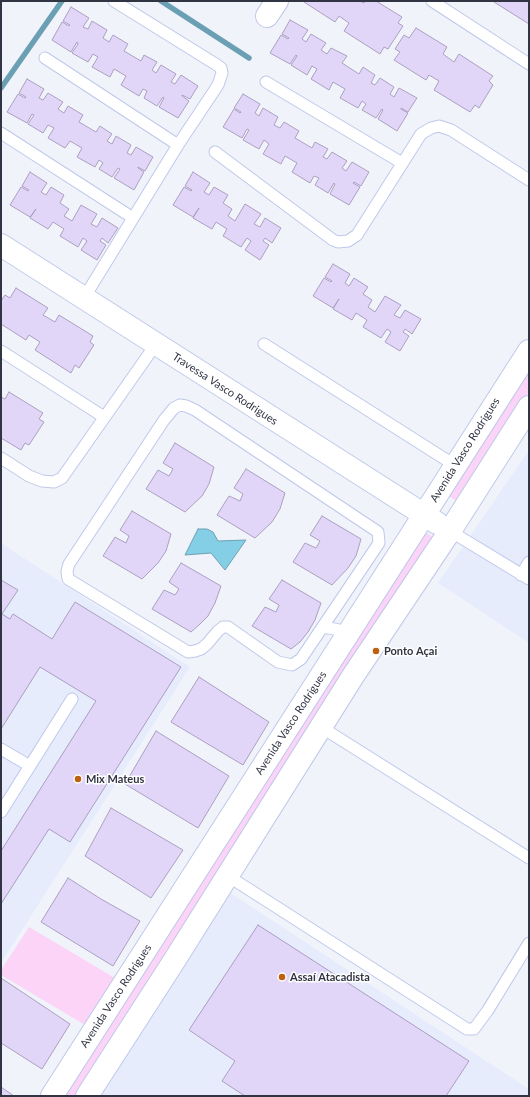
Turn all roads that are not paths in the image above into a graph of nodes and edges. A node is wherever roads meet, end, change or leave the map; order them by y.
1 (114, 1) edge
2 (432, 1) edge
3 (45, 58) dead end
4 (529, 64) edge
5 (266, 82) dead end
6 (1, 133) edge
7 (178, 144) junction
8 (215, 152) dead end
9 (402, 162) junction
10 (529, 180) edge
11 (133, 218) junction
12 (1, 245) edge
13 (84, 298) junction
14 (156, 344) junction
15 (264, 344) dead end
16 (1, 351) edge
17 (529, 351) edge
18 (529, 407) edge
19 (104, 417) junction
20 (1, 458) edge
21 (456, 466) junction
22 (424, 516) junction
23 (450, 531) junction
24 (529, 562) edge
25 (525, 577) edge
26 (354, 581) junction
27 (367, 604) junction
28 (322, 628) junction
29 (349, 632) junction
30 (72, 698) dead end
31 (321, 726) junction
32 (1, 749) edge
33 (30, 766) junction
34 (1, 812) edge
35 (529, 858) edge
36 (228, 876) junction
37 (529, 942) edge
38 (52, 1096) edge
39 (87, 1096) edge

1 - 7 lane
2 - 4 lane
3 - 7 lane
5 - 9 lane
6 - 11 lane
7 - 11 lane
8 - 9 lane
9 - 10 lane
11 - 13 lane
12 - 13 street, Travessa Vasco Rodrigues
13 - 14 street, Travessa Vasco Rodrigues
14 - 19 lane
14 - 22 street, Travessa Vasco Rodrigues
15 - 21 lane
16 - 19 lane
17 - 21 street, Avenida Vasco Rodrigues
18 - 23 street
19 - 20 lane
21 - 22 street, Avenida Vasco Rodrigues
22 - 23 street, Travessa Vasco Rodrigues
22 - 27 street, Avenida Vasco Rodrigues
23 - 25 lane
23 - 31 street
24 - 25 lane
26 - 27 lane
26 - 28 lane
26 - 28 lane
27 - 29 street, Avenida Vasco Rodrigues
28 - 29 lane
29 - 38 street, Avenida Vasco Rodrigues
30 - 33 lane
31 - 35 lane
31 - 36 street
32 - 33 lane
33 - 34 lane
36 - 37 lane
36 - 39 street

